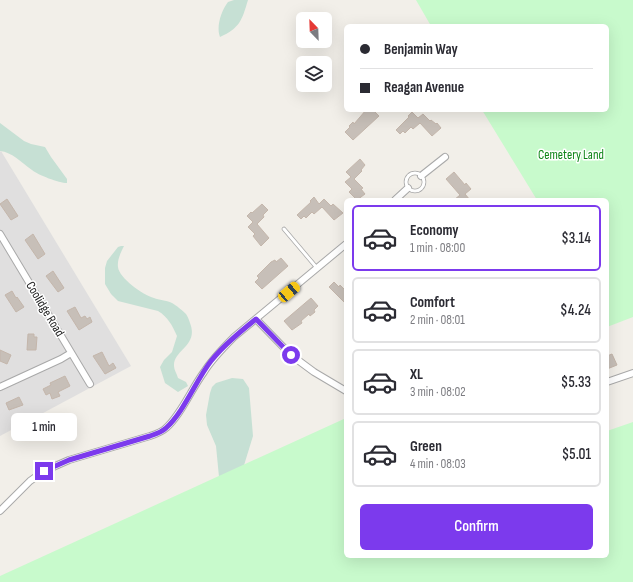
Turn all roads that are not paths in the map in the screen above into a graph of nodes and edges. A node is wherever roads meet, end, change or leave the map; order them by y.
1 (445, 157) dead end
2 (421, 176) junction
3 (408, 188) junction
4 (397, 198) edge
5 (284, 229) dead end
6 (0, 234) edge
7 (344, 246) edge
8 (317, 268) junction
9 (256, 319) junction
10 (72, 352) junction
11 (633, 373) edge
12 (609, 381) edge
13 (90, 384) dead end
14 (0, 387) edge
15 (344, 390) edge
16 (0, 511) edge

1 - 2 street
2 - 3 lane
2 - 3 lane
3 - 4 street
5 - 8 lane
6 - 10 street, Coolidge Road
7 - 8 street
8 - 9 street
9 - 15 street
9 - 16 street
10 - 13 street, Coolidge Road
10 - 14 street
11 - 12 street

